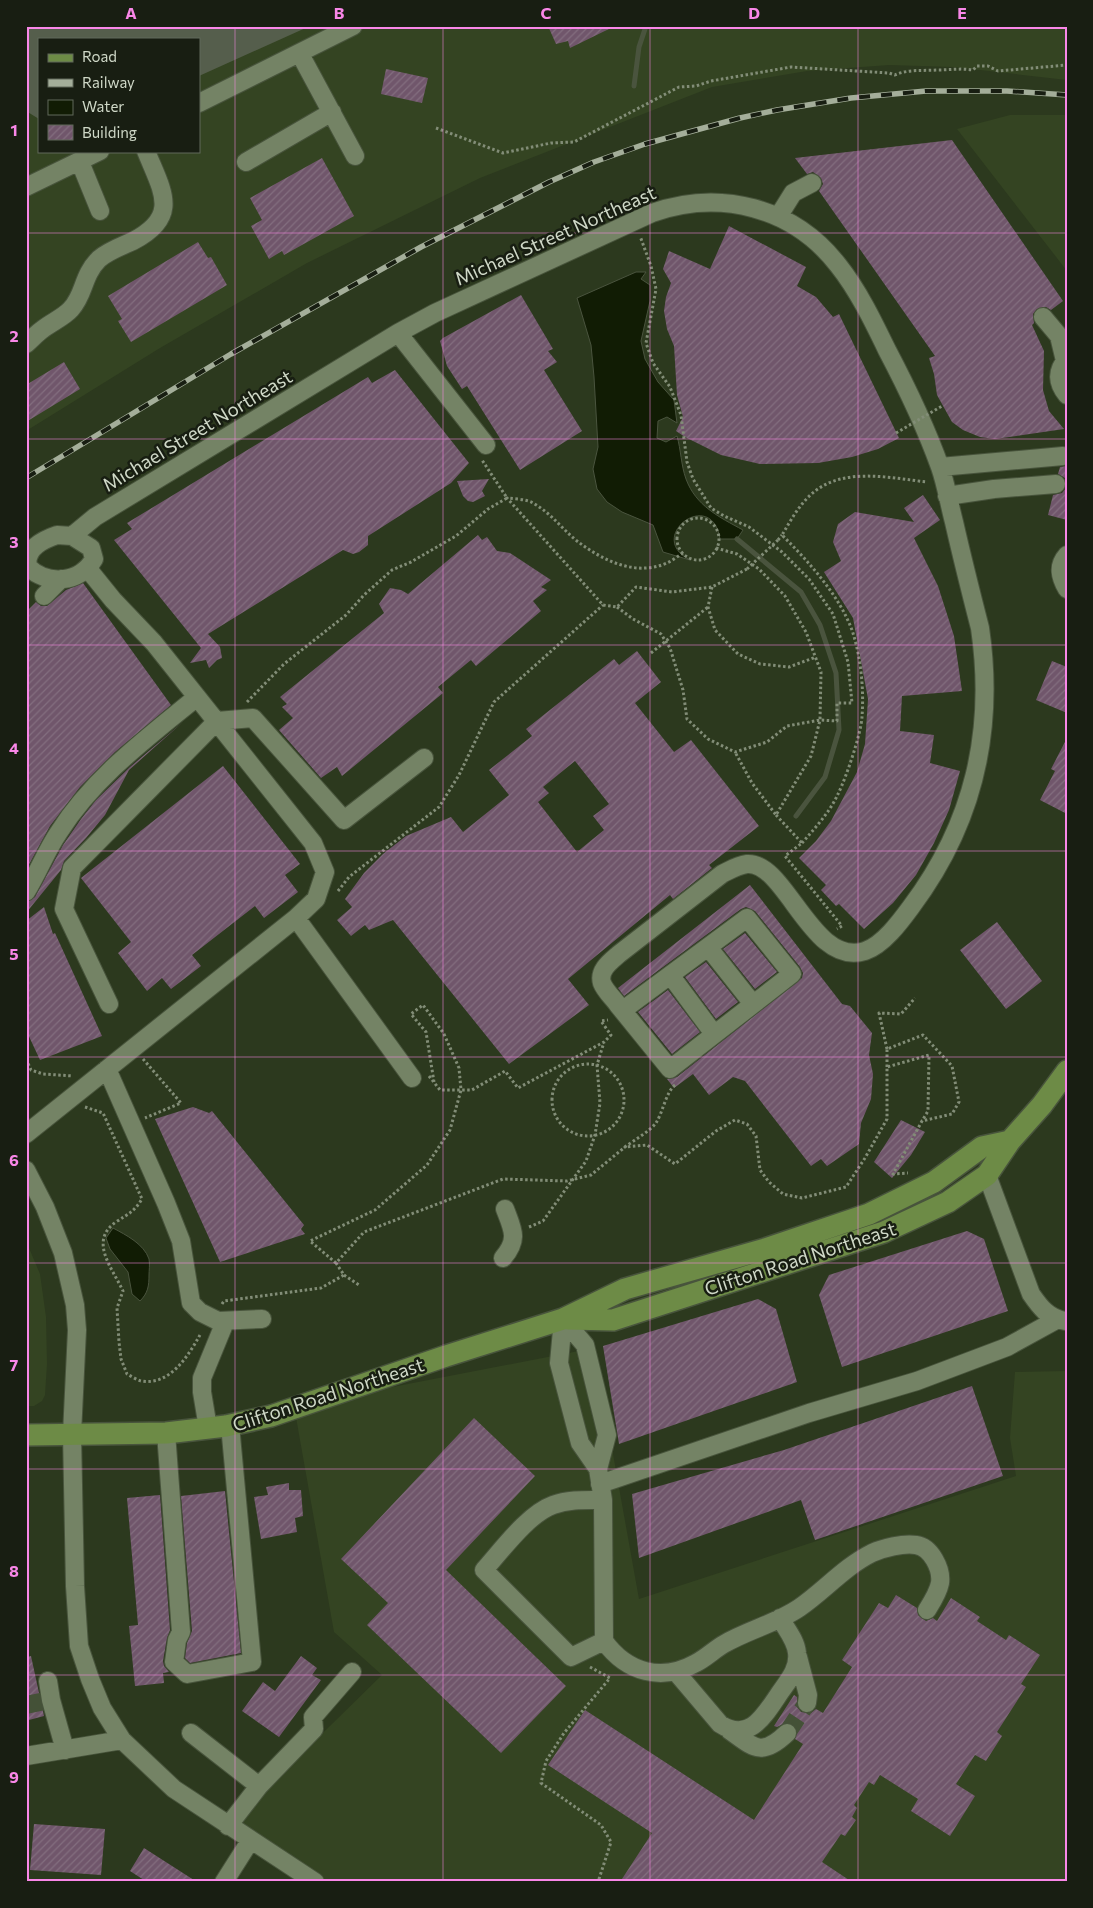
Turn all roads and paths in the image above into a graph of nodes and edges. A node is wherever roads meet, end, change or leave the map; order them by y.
1 (354, 26) edge
2 (300, 54) junction
3 (1067, 65) edge
4 (200, 103) edge
5 (332, 112) junction
6 (436, 128) dead end
7 (98, 152) edge
8 (146, 152) edge
9 (355, 156) dead end
10 (80, 162) junction
11 (246, 162) dead end
12 (812, 182) dead end
13 (34, 189) edge
14 (100, 211) dead end
15 (778, 217) junction
16 (635, 221) junction
17 (1043, 317) dead end
18 (398, 333) junction
19 (1063, 338) edge
20 (26, 344) edge
21 (1066, 360) edge
22 (1067, 395) edge
23 (942, 406) dead end
24 (896, 433) dead end
25 (486, 445) joint
26 (1063, 456) dead end
27 (944, 482) junction
28 (1056, 484) dead end
29 (507, 498) junction
30 (72, 536) junction
31 (782, 536) junction
32 (716, 548) junction
33 (683, 553) junction
34 (1067, 555) edge
35 (27, 564) edge
36 (88, 569) junction
37 (61, 579) junction
38 (712, 587) junction
39 (1067, 589) edge
40 (44, 596) dead end
41 (603, 605) junction
42 (617, 607) junction
43 (708, 607) junction
44 (666, 641) junction
45 (651, 653) dead end
46 (816, 657) junction
47 (197, 697) junction
48 (245, 704) dead end
49 (820, 720) junction
50 (217, 721) junction
51 (735, 752) junction
52 (424, 758) dead end
53 (776, 815) junction
54 (802, 843) junction
55 (26, 892) edge
56 (333, 897) dead end
57 (296, 918) junction
58 (822, 938) junction
59 (708, 947) junction
60 (670, 976) junction
61 (915, 998) dead end
62 (110, 1004) dead end
63 (752, 1004) junction
64 (623, 1010) junction
65 (612, 1026) dead end
66 (714, 1034) junction
67 (604, 1042) junction
68 (887, 1049) junction
69 (597, 1065) junction
70 (887, 1067) junction
71 (107, 1069) junction
72 (1067, 1071) edge
73 (420, 1076) joint
74 (434, 1082) junction
75 (680, 1082) dead end
76 (460, 1090) junction
77 (83, 1107) dead end
78 (922, 1121) junction
79 (26, 1134) edge
80 (595, 1135) junction
81 (1010, 1141) junction
82 (625, 1147) junction
83 (26, 1170) edge
84 (911, 1172) dead end
85 (987, 1175) junction
86 (574, 1179) junction
87 (505, 1209) dead end
88 (514, 1233) junction
89 (503, 1258) dead end
90 (336, 1263) junction
91 (344, 1275) junction
92 (359, 1285) dead end
93 (262, 1319) dead end
94 (563, 1319) junction
95 (218, 1320) junction
96 (1061, 1321) edge
97 (230, 1425) junction
98 (208, 1428) junction
99 (166, 1433) junction
100 (72, 1434) junction
101 (26, 1435) edge
102 (601, 1484) junction
103 (927, 1610) dead end
104 (780, 1618) junction
105 (604, 1641) junction
106 (797, 1652) junction
107 (577, 1654) junction
108 (352, 1672) dead end
109 (676, 1672) junction
110 (48, 1681) dead end
111 (806, 1703) tunnel mouth
112 (729, 1730) junction
113 (191, 1732) dead end
114 (787, 1733) tunnel mouth
115 (122, 1740) junction
116 (65, 1750) junction
117 (26, 1756) edge
118 (259, 1786) junction
119 (228, 1826) junction
120 (250, 1841) junction
121 (224, 1882) edge
122 (314, 1882) edge
123 (598, 1882) edge

1 - 2 street
2 - 4 street
2 - 5 street
3 - 6 path
5 - 9 street
5 - 11 street
7 - 10 street
8 - 20 street
10 - 13 street
10 - 14 street
12 - 15 street
15 - 16 street, Michael Street Northeast
15 - 27 street, Michael Street Northeast
16 - 18 street, Michael Street Northeast
16 - 49 path
17 - 19 street
18 - 25 street
18 - 30 street, Michael Street Northeast
19 - 21 street
21 - 22 street
23 - 24 path, bridge
25 - 29 path
26 - 27 street
27 - 28 street
27 - 31 path
27 - 58 street, Michael Street Northeast
29 - 33 path
29 - 41 path
29 - 48 path
30 - 35 street
30 - 36 street
31 - 38 path, bridge
31 - 54 path
32 - 33 path
32 - 33 path
32 - 46 path
34 - 39 street
35 - 37 street
36 - 37 street
36 - 47 street
37 - 40 street
38 - 42 path
38 - 43 path
41 - 42 path
41 - 56 path
42 - 44 path
43 - 44 path
43 - 46 path
44 - 45 path
44 - 51 path
46 - 49 path
47 - 50 street
47 - 55 street
49 - 51 path
49 - 53 path
50 - 52 street
50 - 57 street
50 - 62 street
51 - 53 path
53 - 54 path
54 - 58 path
57 - 71 street
57 - 73 street
58 - 64 street
59 - 60 street
59 - 63 street
59 - 63 street
60 - 64 street
60 - 66 street
61 - 68 path
63 - 66 street
64 - 66 street
65 - 67 path
67 - 69 path
67 - 76 path
68 - 70 path
68 - 78 path
69 - 80 path
69 - 80 path
69 - 80 path
70 - 78 path
70 - 82 path
71 - 79 street
71 - 95 street
72 - 81 main road, Clifton Road Northeast
73 - 74 path
74 - 76 path
74 - 76 path
75 - 82 path
76 - 90 path
77 - 95 path
78 - 84 path
80 - 86 path
81 - 85 main road, Clifton Road Northeast
81 - 94 main road, Clifton Road Northeast
82 - 86 path
83 - 100 street
85 - 94 main road, Clifton Road Northeast
85 - 96 street
86 - 88 path
86 - 90 path
87 - 88 street
88 - 89 street
90 - 91 path
91 - 92 path
91 - 95 path
93 - 95 street
94 - 97 main road, Clifton Road Northeast
94 - 102 street
94 - 102 street
95 - 98 street
96 - 102 street
97 - 98 main road, Clifton Road Northeast
97 - 99 street
98 - 99 main road, Clifton Road Northeast
99 - 100 main road, Clifton Road Northeast
100 - 101 main road, Clifton Road Northeast
100 - 115 street
102 - 105 street
102 - 107 street
103 - 104 street
104 - 106 street
104 - 109 street
105 - 107 street
105 - 109 street
106 - 111 street
106 - 112 street
107 - 123 path
108 - 118 street
109 - 112 street
110 - 116 street
112 - 114 street
113 - 118 street
115 - 116 street
115 - 119 street
116 - 117 street
118 - 119 street
119 - 120 street
120 - 121 street
120 - 122 street

